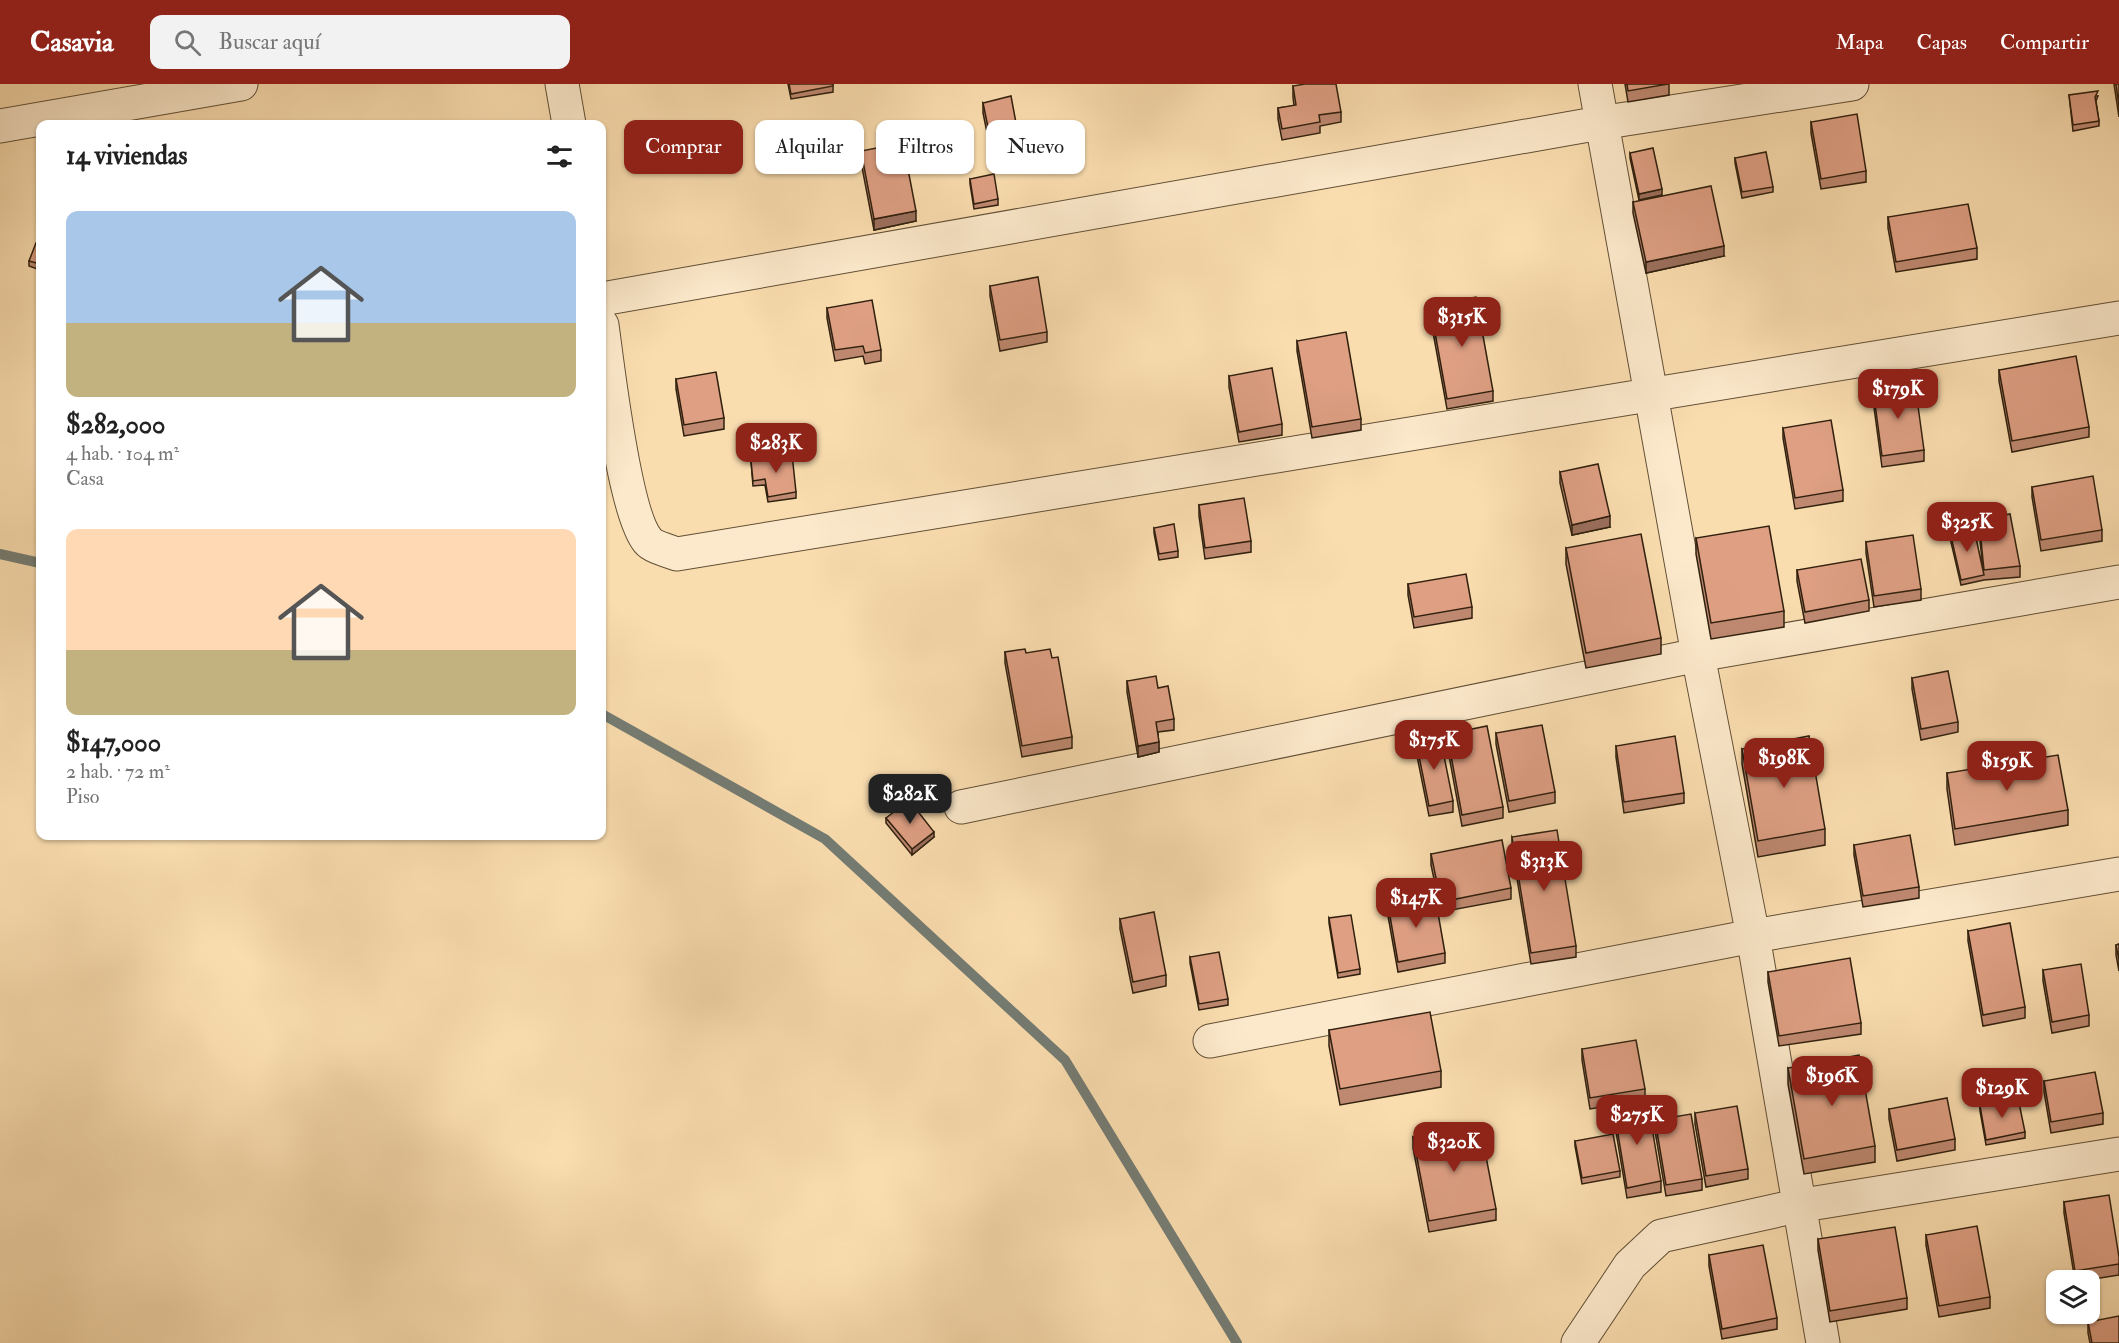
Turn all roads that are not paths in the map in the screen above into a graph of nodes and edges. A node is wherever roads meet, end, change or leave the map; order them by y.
1 (241, 84) edge
2 (562, 84) edge
3 (1595, 84) edge
4 (1852, 84) edge
5 (2, 117) edge
6 (568, 120) edge
7 (1600, 123) junction
8 (606, 298) edge
9 (2119, 318) edge
10 (606, 350) edge
11 (1650, 396) junction
12 (2119, 582) edge
13 (1698, 655) junction
14 (961, 807) dead end
15 (2119, 874) edge
16 (1753, 936) junction
17 (1210, 1041) dead end
18 (2119, 1154) edge
19 (1797, 1206) junction
20 (1578, 1343) edge
21 (1823, 1343) edge

1 - 5 street
2 - 6 street
3 - 7 street
4 - 7 street
7 - 8 street
7 - 11 street
9 - 11 street
10 - 11 street
11 - 13 street
12 - 13 street
13 - 14 street
13 - 16 street
15 - 16 street
16 - 17 street
16 - 19 street
18 - 19 street
19 - 20 street
19 - 21 street

